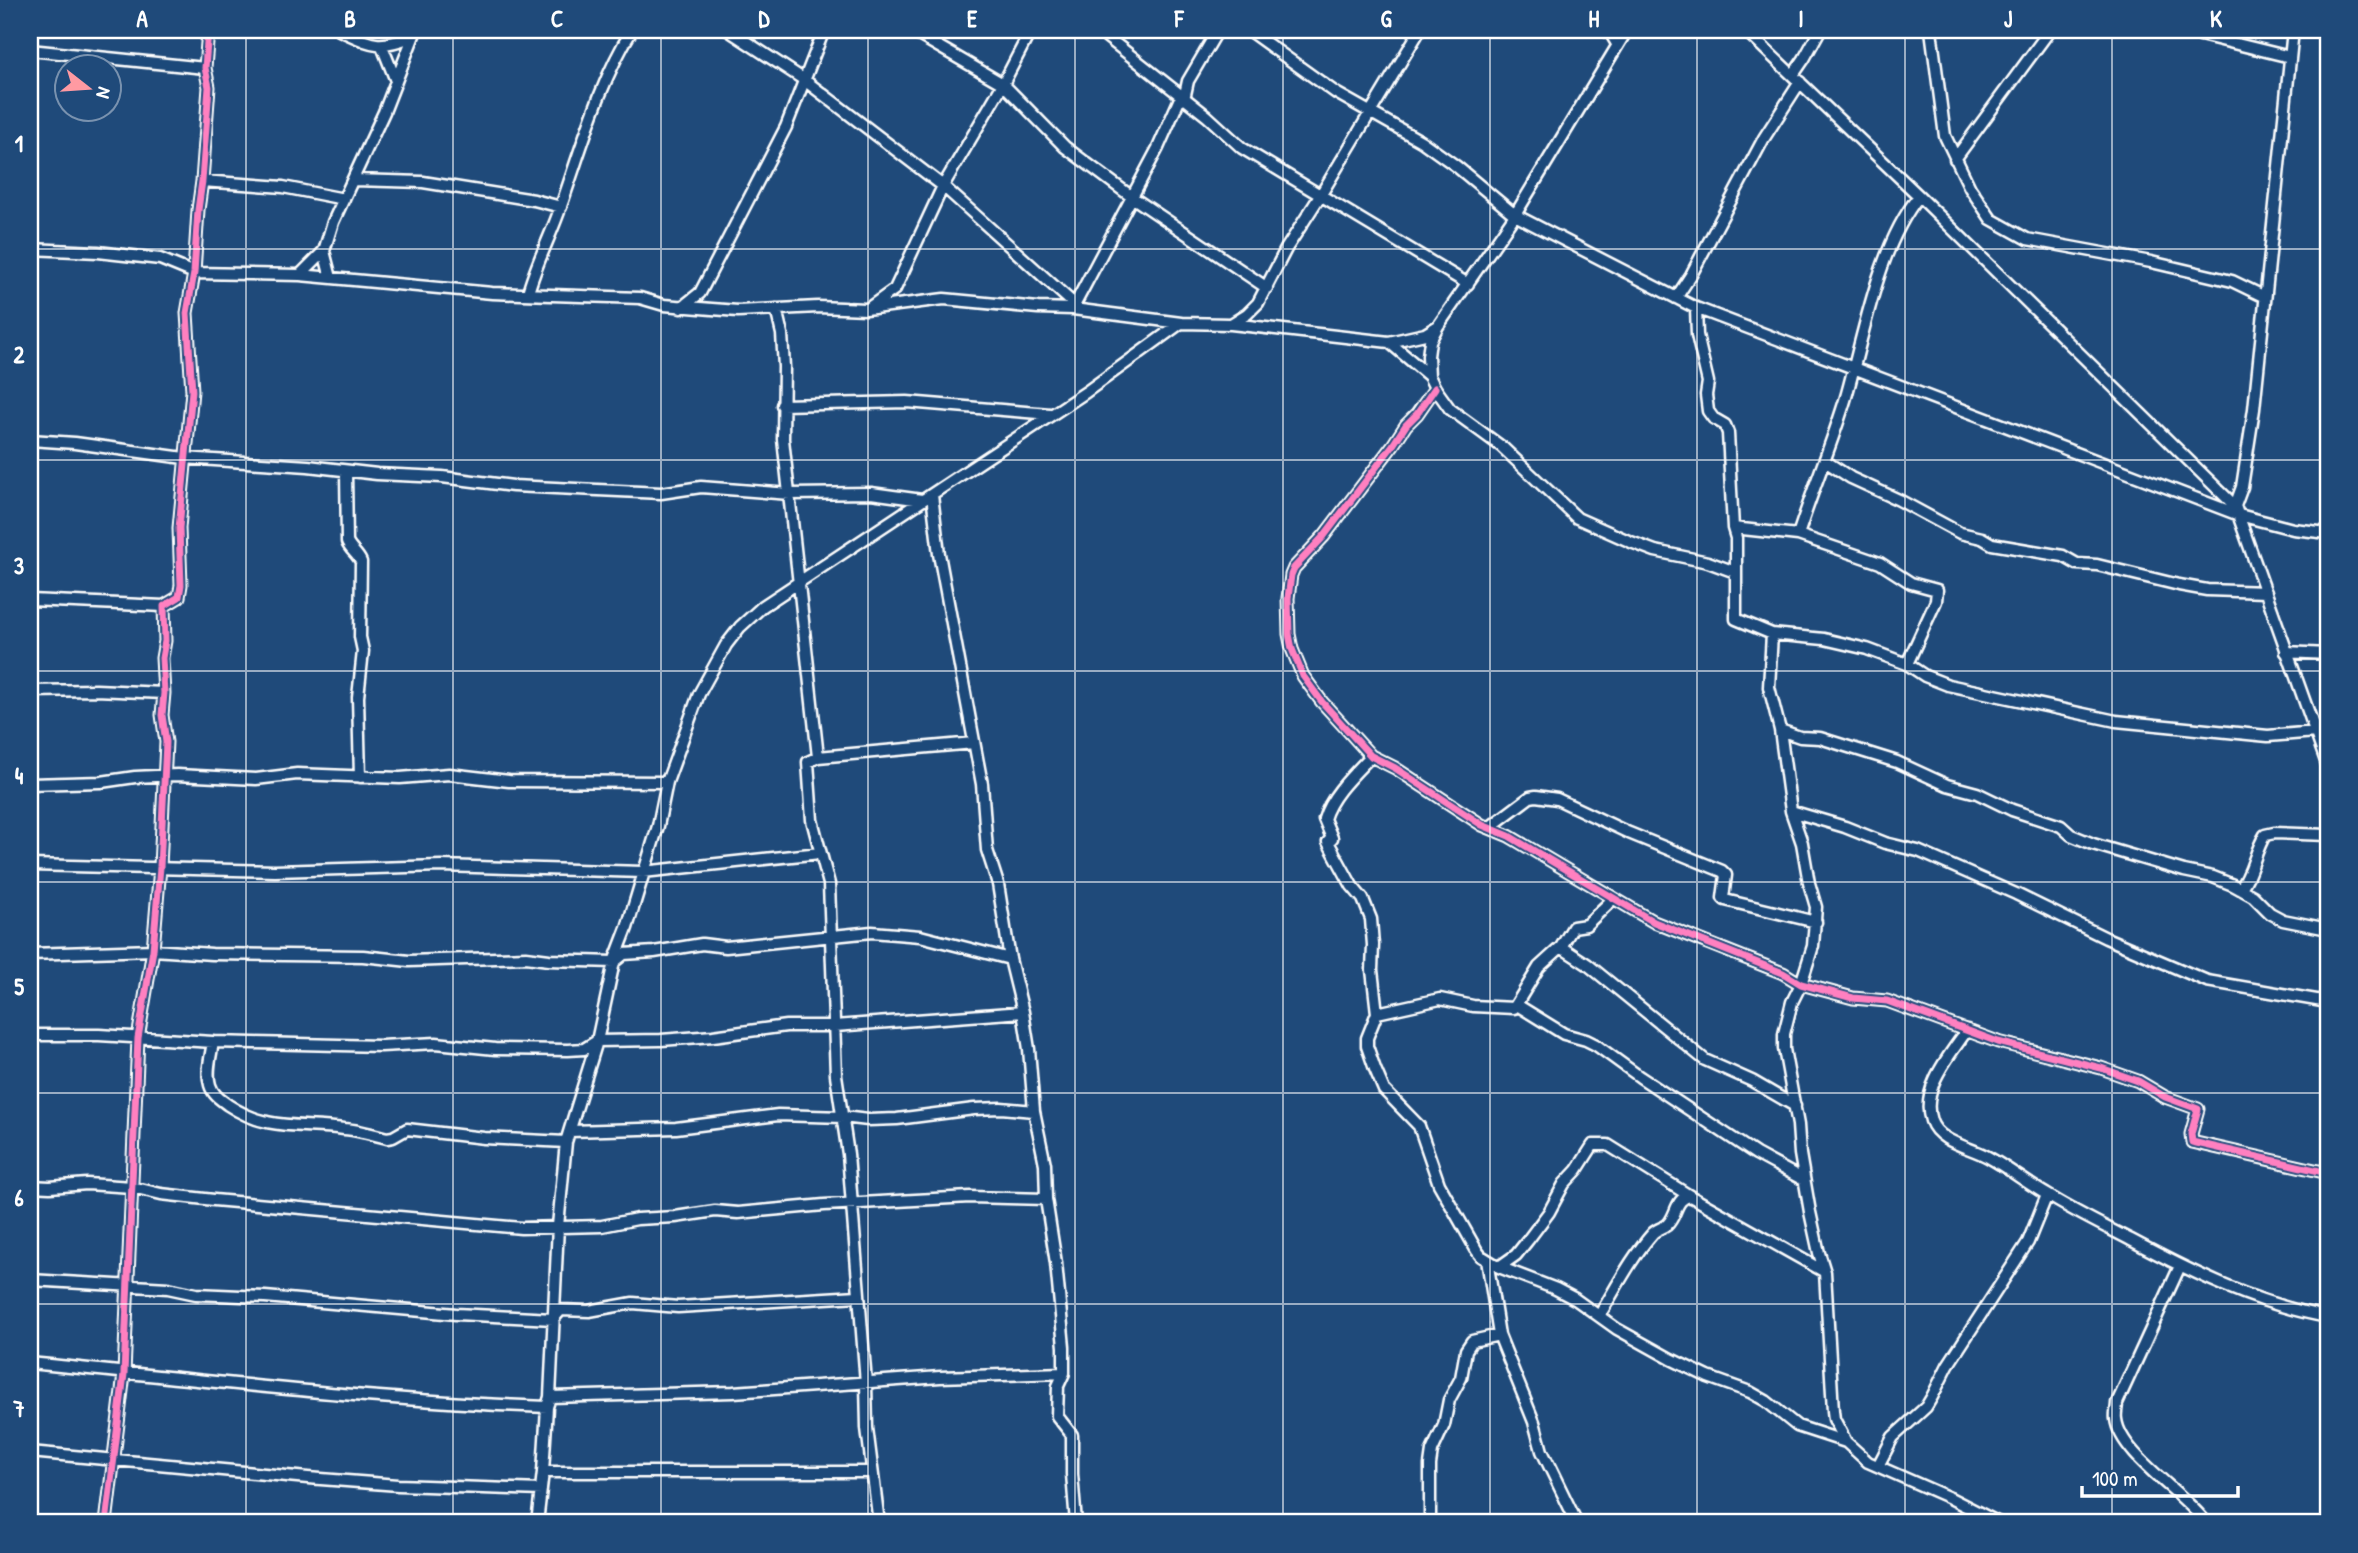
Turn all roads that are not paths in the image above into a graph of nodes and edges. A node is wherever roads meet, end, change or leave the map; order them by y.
1 (208, 30) edge
2 (339, 30) edge
3 (632, 30) edge
4 (728, 30) edge
5 (824, 30) edge
6 (910, 30) edge
7 (1031, 30) edge
8 (1098, 30) edge
9 (1248, 30) edge
10 (1420, 30) edge
11 (1745, 30) edge
12 (1820, 30) edge
13 (1931, 30) edge
14 (2050, 30) edge
15 (2180, 30) edge
16 (2293, 30) edge
17 (1219, 31) edge
18 (1608, 32) edge
19 (1626, 32) edge
20 (415, 33) edge
21 (1617, 44) junction
22 (382, 46) junction
23 (30, 50) edge
24 (2291, 57) junction
25 (205, 68) junction
26 (1796, 78) junction
27 (803, 79) junction
28 (396, 81) junction
29 (1188, 81) junction
30 (1003, 84) junction
31 (1171, 88) junction
32 (1182, 97) junction
33 (1369, 113) junction
34 (1955, 159) junction
35 (354, 180) junction
36 (202, 181) junction
37 (943, 186) junction
38 (1320, 196) junction
39 (1919, 196) junction
40 (1132, 197) junction
41 (344, 199) junction
42 (561, 207) junction
43 (1515, 215) junction
44 (30, 249) edge
45 (324, 251) junction
46 (194, 273) junction
47 (300, 275) junction
48 (331, 278) junction
49 (707, 279) junction
50 (1468, 284) junction
51 (1267, 288) junction
52 (528, 293) junction
53 (2265, 297) junction
54 (1676, 298) junction
55 (681, 307) junction
56 (1074, 307) junction
57 (1696, 308) junction
58 (712, 309) junction
59 (776, 309) junction
60 (866, 309) junction
61 (1181, 323) junction
62 (1231, 324) junction
63 (1438, 326) junction
64 (1389, 342) junction
65 (1853, 368) junction
66 (1429, 376) junction
67 (1434, 388) junction
68 (782, 405) junction
69 (1051, 414) junction
70 (30, 440) edge
71 (184, 458) junction
72 (1825, 461) junction
73 (346, 472) junction
74 (790, 494) junction
75 (927, 498) junction
76 (2237, 510) junction
77 (1733, 528) junction
78 (2328, 533) edge
79 (1798, 535) junction
80 (1735, 572) junction
81 (799, 584) junction
82 (2266, 592) junction
83 (30, 600) edge
84 (164, 606) junction
85 (1772, 634) junction
86 (2287, 652) junction
87 (2328, 654) edge
88 (1908, 664) junction
89 (30, 691) edge
90 (164, 694) junction
91 (1780, 730) junction
92 (2316, 734) junction
93 (2328, 736) edge
94 (974, 743) junction
95 (1371, 756) junction
96 (818, 757) junction
97 (2328, 767) edge
98 (165, 777) junction
99 (360, 777) junction
100 (667, 782) junction
101 (30, 783) edge
102 (1791, 811) junction
103 (1490, 827) junction
104 (2328, 835) edge
105 (820, 853) junction
106 (30, 865) edge
107 (160, 867) junction
108 (643, 872) junction
109 (2240, 889) junction
110 (1613, 899) junction
111 (1816, 922) junction
112 (2328, 929) edge
113 (831, 936) junction
114 (1561, 947) junction
115 (153, 950) junction
116 (30, 954) edge
117 (1010, 959) junction
118 (614, 962) junction
119 (1801, 984) junction
120 (2328, 1002) edge
121 (1517, 1005) junction
122 (1023, 1012) junction
123 (1377, 1013) junction
124 (835, 1026) junction
125 (1967, 1030) junction
126 (30, 1035) edge
127 (138, 1038) junction
128 (597, 1041) junction
129 (214, 1042) junction
130 (1795, 1106) junction
131 (1034, 1111) junction
132 (844, 1116) junction
133 (570, 1131) junction
134 (566, 1142) junction
135 (2328, 1173) edge
136 (1804, 1180) junction
137 (30, 1186) edge
138 (132, 1187) junction
139 (2047, 1195) junction
140 (1690, 1196) junction
141 (1046, 1199) junction
142 (852, 1205) junction
143 (558, 1226) junction
144 (1487, 1260) junction
145 (2180, 1266) junction
146 (1499, 1267) junction
147 (1825, 1272) junction
148 (30, 1280) edge
149 (128, 1287) junction
150 (858, 1296) junction
151 (1599, 1317) junction
152 (2328, 1317) edge
153 (553, 1319) junction
154 (1499, 1335) junction
155 (30, 1363) edge
156 (1064, 1373) junction
157 (124, 1374) junction
158 (866, 1383) junction
159 (548, 1402) junction
160 (1846, 1442) junction
161 (30, 1452) edge
162 (115, 1459) junction
163 (1878, 1466) junction
164 (543, 1472) junction
165 (872, 1472) junction
166 (541, 1490) junction
167 (106, 1523) edge
168 (537, 1523) edge
169 (879, 1523) edge
170 (1076, 1523) edge
171 (1430, 1523) edge
172 (1577, 1523) edge
173 (1998, 1523) edge
174 (2206, 1523) edge

1 - 25 street
2 - 22 street
3 - 42 street
4 - 27 street
5 - 27 street
6 - 30 street
7 - 30 street
8 - 31 street
9 - 33 street
10 - 33 street
11 - 26 street
12 - 26 street
13 - 34 street
14 - 34 street
15 - 24 street
16 - 24 street
17 - 29 street
18 - 19 street
18 - 21 street
19 - 21 street
20 - 22 street
20 - 28 street
21 - 43 street
22 - 28 street
23 - 25 street
24 - 53 street
25 - 36 street
26 - 39 street
26 - 54 street
27 - 37 street
27 - 49 street
28 - 35 street
29 - 31 street
29 - 32 street
30 - 37 street
30 - 40 street
31 - 32 street
32 - 38 street
32 - 40 street
33 - 38 street
33 - 43 street
34 - 53 street
35 - 41 street
35 - 42 street
36 - 41 street
36 - 46 street
37 - 56 street
37 - 60 street
38 - 50 street
38 - 51 street
39 - 65 street
39 - 76 street
40 - 51 street
40 - 56 street
41 - 45 street
42 - 52 street
43 - 50 street
43 - 54 street
44 - 46 street
45 - 47 street
45 - 48 street
46 - 47 street
46 - 71 street
47 - 48 street
48 - 52 street
49 - 55 street
49 - 58 street
50 - 63 street
51 - 62 street
52 - 55 street
53 - 76 street
54 - 57 street
55 - 58 street
56 - 60 street
56 - 61 street
57 - 65 street
57 - 77 street
58 - 59 street
59 - 60 street
59 - 68 street
61 - 62 street
61 - 69 street
62 - 64 street
63 - 64 street
63 - 66 street
64 - 66 street
65 - 72 street
65 - 76 street
66 - 67 street
67 - 80 street
67 - 95 street
68 - 69 street
68 - 74 street
69 - 75 street
70 - 71 street
71 - 73 street
71 - 84 street
72 - 79 street
72 - 82 street
73 - 74 street
73 - 99 street
74 - 75 street
74 - 81 street
75 - 81 street
75 - 94 street
76 - 78 street
76 - 82 street
77 - 79 street
77 - 80 street
79 - 88 street
80 - 85 street
81 - 96 street
81 - 100 street
82 - 86 street
83 - 84 street
84 - 90 street
85 - 88 street
85 - 91 street
86 - 87 street
86 - 92 street
88 - 92 street
89 - 90 street
90 - 98 street
91 - 102 street
91 - 109 street
92 - 93 street
92 - 97 street
94 - 96 street
94 - 117 street
95 - 103 street
95 - 123 street
96 - 105 street
98 - 99 street
98 - 101 street
98 - 107 street
99 - 100 street
100 - 108 street
102 - 111 street
102 - 120 street
103 - 110 street
103 - 111 street
104 - 109 street
105 - 108 street
105 - 113 street
106 - 107 street
107 - 108 street
107 - 115 street
108 - 118 street
109 - 112 street
110 - 114 street
110 - 119 street
111 - 119 street
113 - 117 street
113 - 118 street
113 - 124 street
114 - 121 street
114 - 130 street
115 - 116 street
115 - 118 street
115 - 127 street
117 - 122 street
118 - 128 street
119 - 125 street
119 - 130 street
121 - 123 street
121 - 136 street
122 - 124 street
122 - 131 street
123 - 144 street
124 - 128 street
124 - 132 street
125 - 135 street
125 - 139 street
126 - 127 street
127 - 129 street
127 - 138 street
128 - 129 street
128 - 133 street
129 - 134 street
130 - 136 street
131 - 132 street
131 - 141 street
132 - 133 street
132 - 142 street
133 - 134 street
134 - 143 street
136 - 147 street
137 - 138 street
138 - 143 street
138 - 149 street
139 - 145 street
139 - 163 street
140 - 146 street
140 - 147 street
140 - 151 street
141 - 142 street
141 - 156 street
142 - 143 street
142 - 150 street
143 - 153 street
144 - 146 street
144 - 154 street
145 - 152 street
145 - 174 street
146 - 151 street
147 - 160 street
148 - 149 street
149 - 153 street
149 - 157 street
150 - 153 street
150 - 158 street
151 - 160 street
153 - 159 street
154 - 171 street
154 - 172 street
155 - 157 street
156 - 158 street
156 - 170 street
157 - 159 street
157 - 162 street
158 - 159 street
158 - 165 street
159 - 164 street
160 - 163 street
161 - 162 street
162 - 166 street
162 - 167 street
163 - 173 street
164 - 165 street
164 - 166 street
165 - 169 street
166 - 168 street

